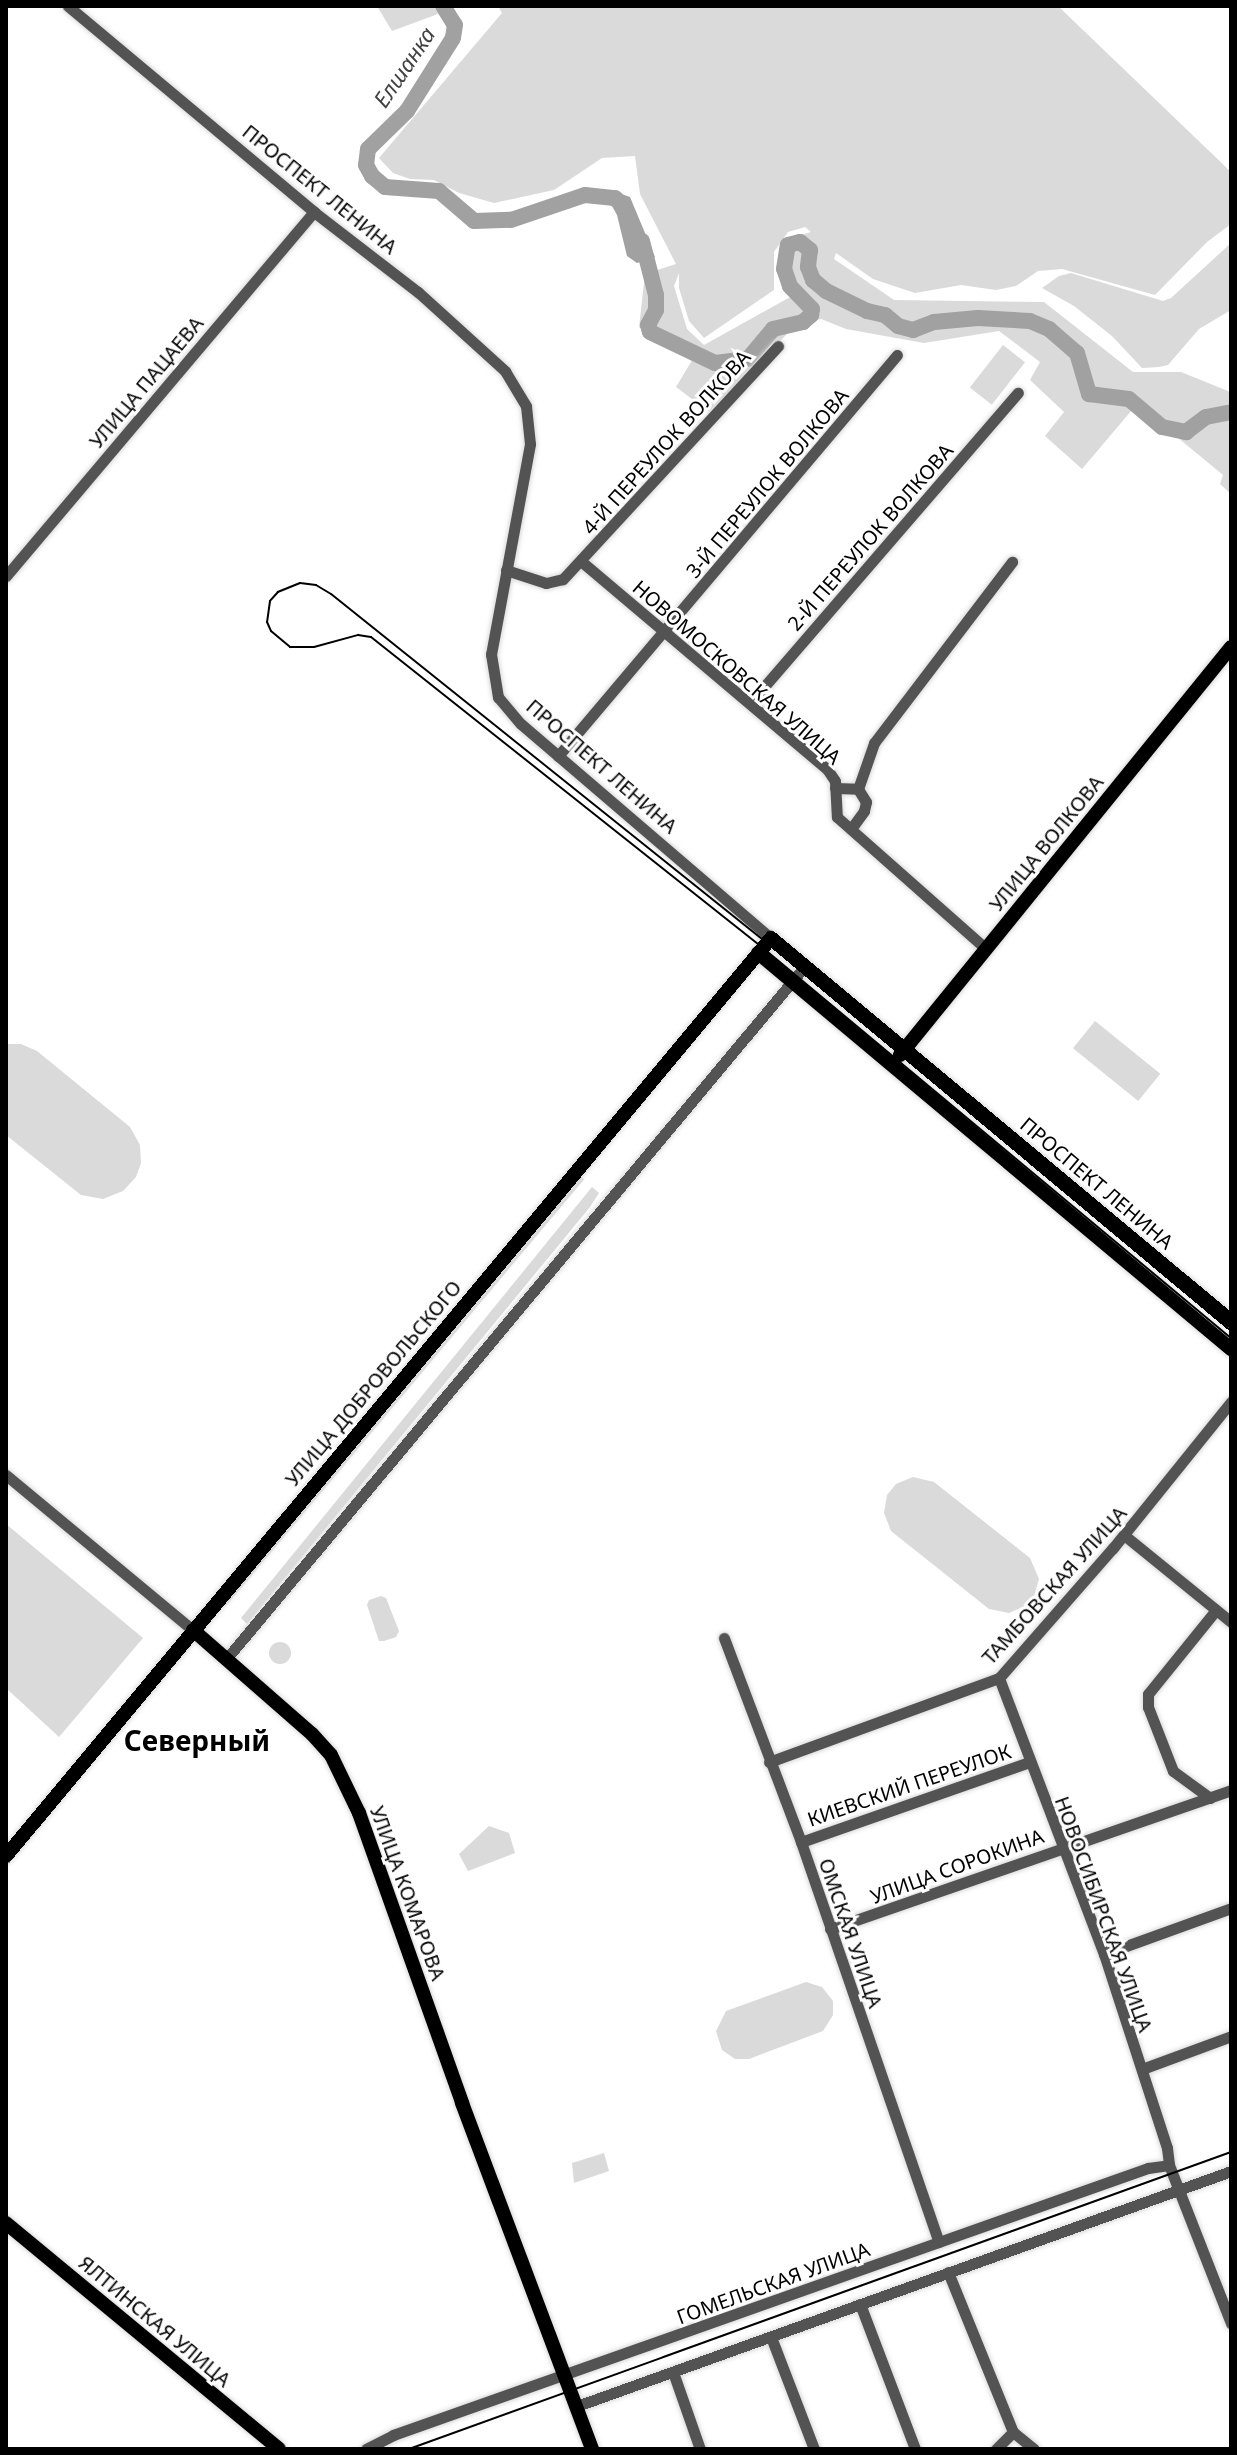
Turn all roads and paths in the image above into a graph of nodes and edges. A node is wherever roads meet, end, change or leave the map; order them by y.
1 (68, 6) edge
2 (314, 212) junction
3 (778, 346) dead end
4 (897, 355) dead end
5 (1018, 393) dead end
6 (582, 562) junction
7 (1012, 562) dead end
8 (506, 570) junction
9 (6, 576) edge
10 (664, 633) junction
11 (1231, 647) edge
12 (750, 703) junction
13 (558, 756) junction
14 (835, 788) junction
15 (858, 789) junction
16 (851, 829) junction
17 (771, 938) junction
18 (986, 949) junction
19 (758, 953) junction
20 (805, 966) junction
21 (792, 981) junction
22 (905, 1048) junction
23 (892, 1065) junction
24 (992, 1122) junction
25 (978, 1136) junction
26 (1075, 1191) junction
27 (1062, 1206) junction
28 (1225, 1316) edge
29 (1205, 1327) junction
30 (1231, 1349) edge
31 (1231, 1402) edge
32 (6, 1475) edge
33 (1124, 1535) junction
34 (1216, 1610) junction
35 (1231, 1622) edge
36 (193, 1630) junction
37 (724, 1638) dead end
38 (227, 1658) junction
39 (999, 1678) junction
40 (769, 1762) junction
41 (1029, 1762) junction
42 (1231, 1790) edge
43 (1210, 1798) junction
44 (801, 1842) junction
45 (1061, 1848) junction
46 (6, 1856) edge
47 (1231, 1908) edge
48 (830, 1929) junction
49 (1104, 1954) junction
50 (1231, 2036) edge
51 (1142, 2069) junction
52 (1169, 2165) junction
53 (1231, 2171) edge
54 (1179, 2190) junction
55 (6, 2223) edge
56 (939, 2242) junction
57 (948, 2272) junction
58 (860, 2304) junction
59 (1231, 2323) edge
60 (771, 2337) junction
61 (673, 2372) junction
62 (565, 2377) junction
63 (577, 2406) junction
64 (1013, 2432) junction
65 (279, 2449) edge
66 (366, 2449) edge
67 (592, 2449) edge
68 (700, 2449) edge
69 (814, 2449) edge
70 (915, 2449) edge
71 (996, 2449) edge
72 (1034, 2449) edge

1 - 2 street, ПРОСПЕКТ ЛЕНИНА
2 - 8 street, ПРОСПЕКТ ЛЕНИНА
2 - 9 street, УЛИЦА ПАЦАЕВА
3 - 6 street, 4-Й ПЕРЕУЛОК ВОЛКОВА
4 - 10 street, 3-Й ПЕРЕУЛОК ВОЛКОВА
5 - 12 street, 2-Й ПЕРЕУЛОК ВОЛКОВА
6 - 8 street, 4-Й ПЕРЕУЛОК ВОЛКОВА
6 - 10 street, НОВОМОСКОВСКАЯ УЛИЦА
7 - 15 street
8 - 13 street, ПРОСПЕКТ ЛЕНИНА
10 - 12 street, НОВОМОСКОВСКАЯ УЛИЦА
10 - 13 street, 3-Й ПЕРЕУЛОК ВОЛКОВА
11 - 18 main road, УЛИЦА ВОЛКОВА
12 - 14 street, НОВОМОСКОВСКАЯ УЛИЦА
13 - 17 street, ПРОСПЕКТ ЛЕНИНА
14 - 15 street
14 - 16 street, НОВОМОСКОВСКАЯ УЛИЦА
15 - 16 street
16 - 18 street, НОВОМОСКОВСКАЯ УЛИЦА
17 - 19 main road, УЛИЦА ДОБРОВОЛЬСКОГО
17 - 20 main road, ПРОСПЕКТ ЛЕНИНА
18 - 22 main road, УЛИЦА ВОЛКОВА
19 - 21 main road, ПРОСПЕКТ ЛЕНИНА
19 - 36 main road, УЛИЦА ДОБРОВОЛЬСКОГО
20 - 21 street
20 - 22 main road, ПРОСПЕКТ ЛЕНИНА
21 - 23 main road, ПРОСПЕКТ ЛЕНИНА
21 - 38 street
22 - 23 main road, УЛИЦА ВОЛКОВА
22 - 24 main road, ПРОСПЕКТ ЛЕНИНА
23 - 25 main road, ПРОСПЕКТ ЛЕНИНА
24 - 25 street
24 - 26 main road, ПРОСПЕКТ ЛЕНИНА
25 - 27 main road, ПРОСПЕКТ ЛЕНИНА
26 - 27 street
26 - 28 main road, ПРОСПЕКТ ЛЕНИНА
27 - 29 main road, ПРОСПЕКТ ЛЕНИНА
28 - 29 street
29 - 30 main road, ПРОСПЕКТ ЛЕНИНА
31 - 33 street, ТАМБОВСКАЯ УЛИЦА
32 - 36 street, УЛИЦА КОМАРОВА
33 - 34 street
33 - 39 street, ТАМБОВСКАЯ УЛИЦА
34 - 35 street
34 - 43 street
36 - 38 main road, УЛИЦА КОМАРОВА
36 - 46 main road, УЛИЦА ДОБРОВОЛЬСКОГО
37 - 40 street, ОМСКАЯ УЛИЦА
38 - 62 main road, УЛИЦА КОМАРОВА
39 - 40 street, ТАМБОВСКАЯ УЛИЦА
39 - 41 street, НОВОСИБИРСКАЯ УЛИЦА
40 - 44 street, ОМСКАЯ УЛИЦА
41 - 44 street, КИЕВСКИЙ ПЕРЕУЛОК
41 - 45 street, НОВОСИБИРСКАЯ УЛИЦА
42 - 43 street, УЛИЦА СОРОКИНА
43 - 45 street, УЛИЦА СОРОКИНА
44 - 48 street, ОМСКАЯ УЛИЦА
45 - 48 street, УЛИЦА СОРОКИНА
45 - 49 street, НОВОСИБИРСКАЯ УЛИЦА
47 - 49 street
48 - 56 street, ОМСКАЯ УЛИЦА
49 - 51 street, НОВОСИБИРСКАЯ УЛИЦА
50 - 51 street
51 - 52 street, НОВОСИБИРСКАЯ УЛИЦА
52 - 54 street
52 - 56 street, ГОМЕЛЬСКАЯ УЛИЦА
53 - 54 street
54 - 57 street
54 - 59 street
55 - 65 main road, ЯЛТИНСКАЯ УЛИЦА
56 - 62 street, ГОМЕЛЬСКАЯ УЛИЦА
57 - 58 street
57 - 64 street
58 - 60 street
58 - 70 street
60 - 61 street
60 - 69 street
61 - 63 street
61 - 68 street
62 - 63 main road, УЛИЦА КОМАРОВА
62 - 66 street, ГОМЕЛЬСКАЯ УЛИЦА
63 - 67 main road, УЛИЦА КОМАРОВА
64 - 71 street
64 - 72 street

